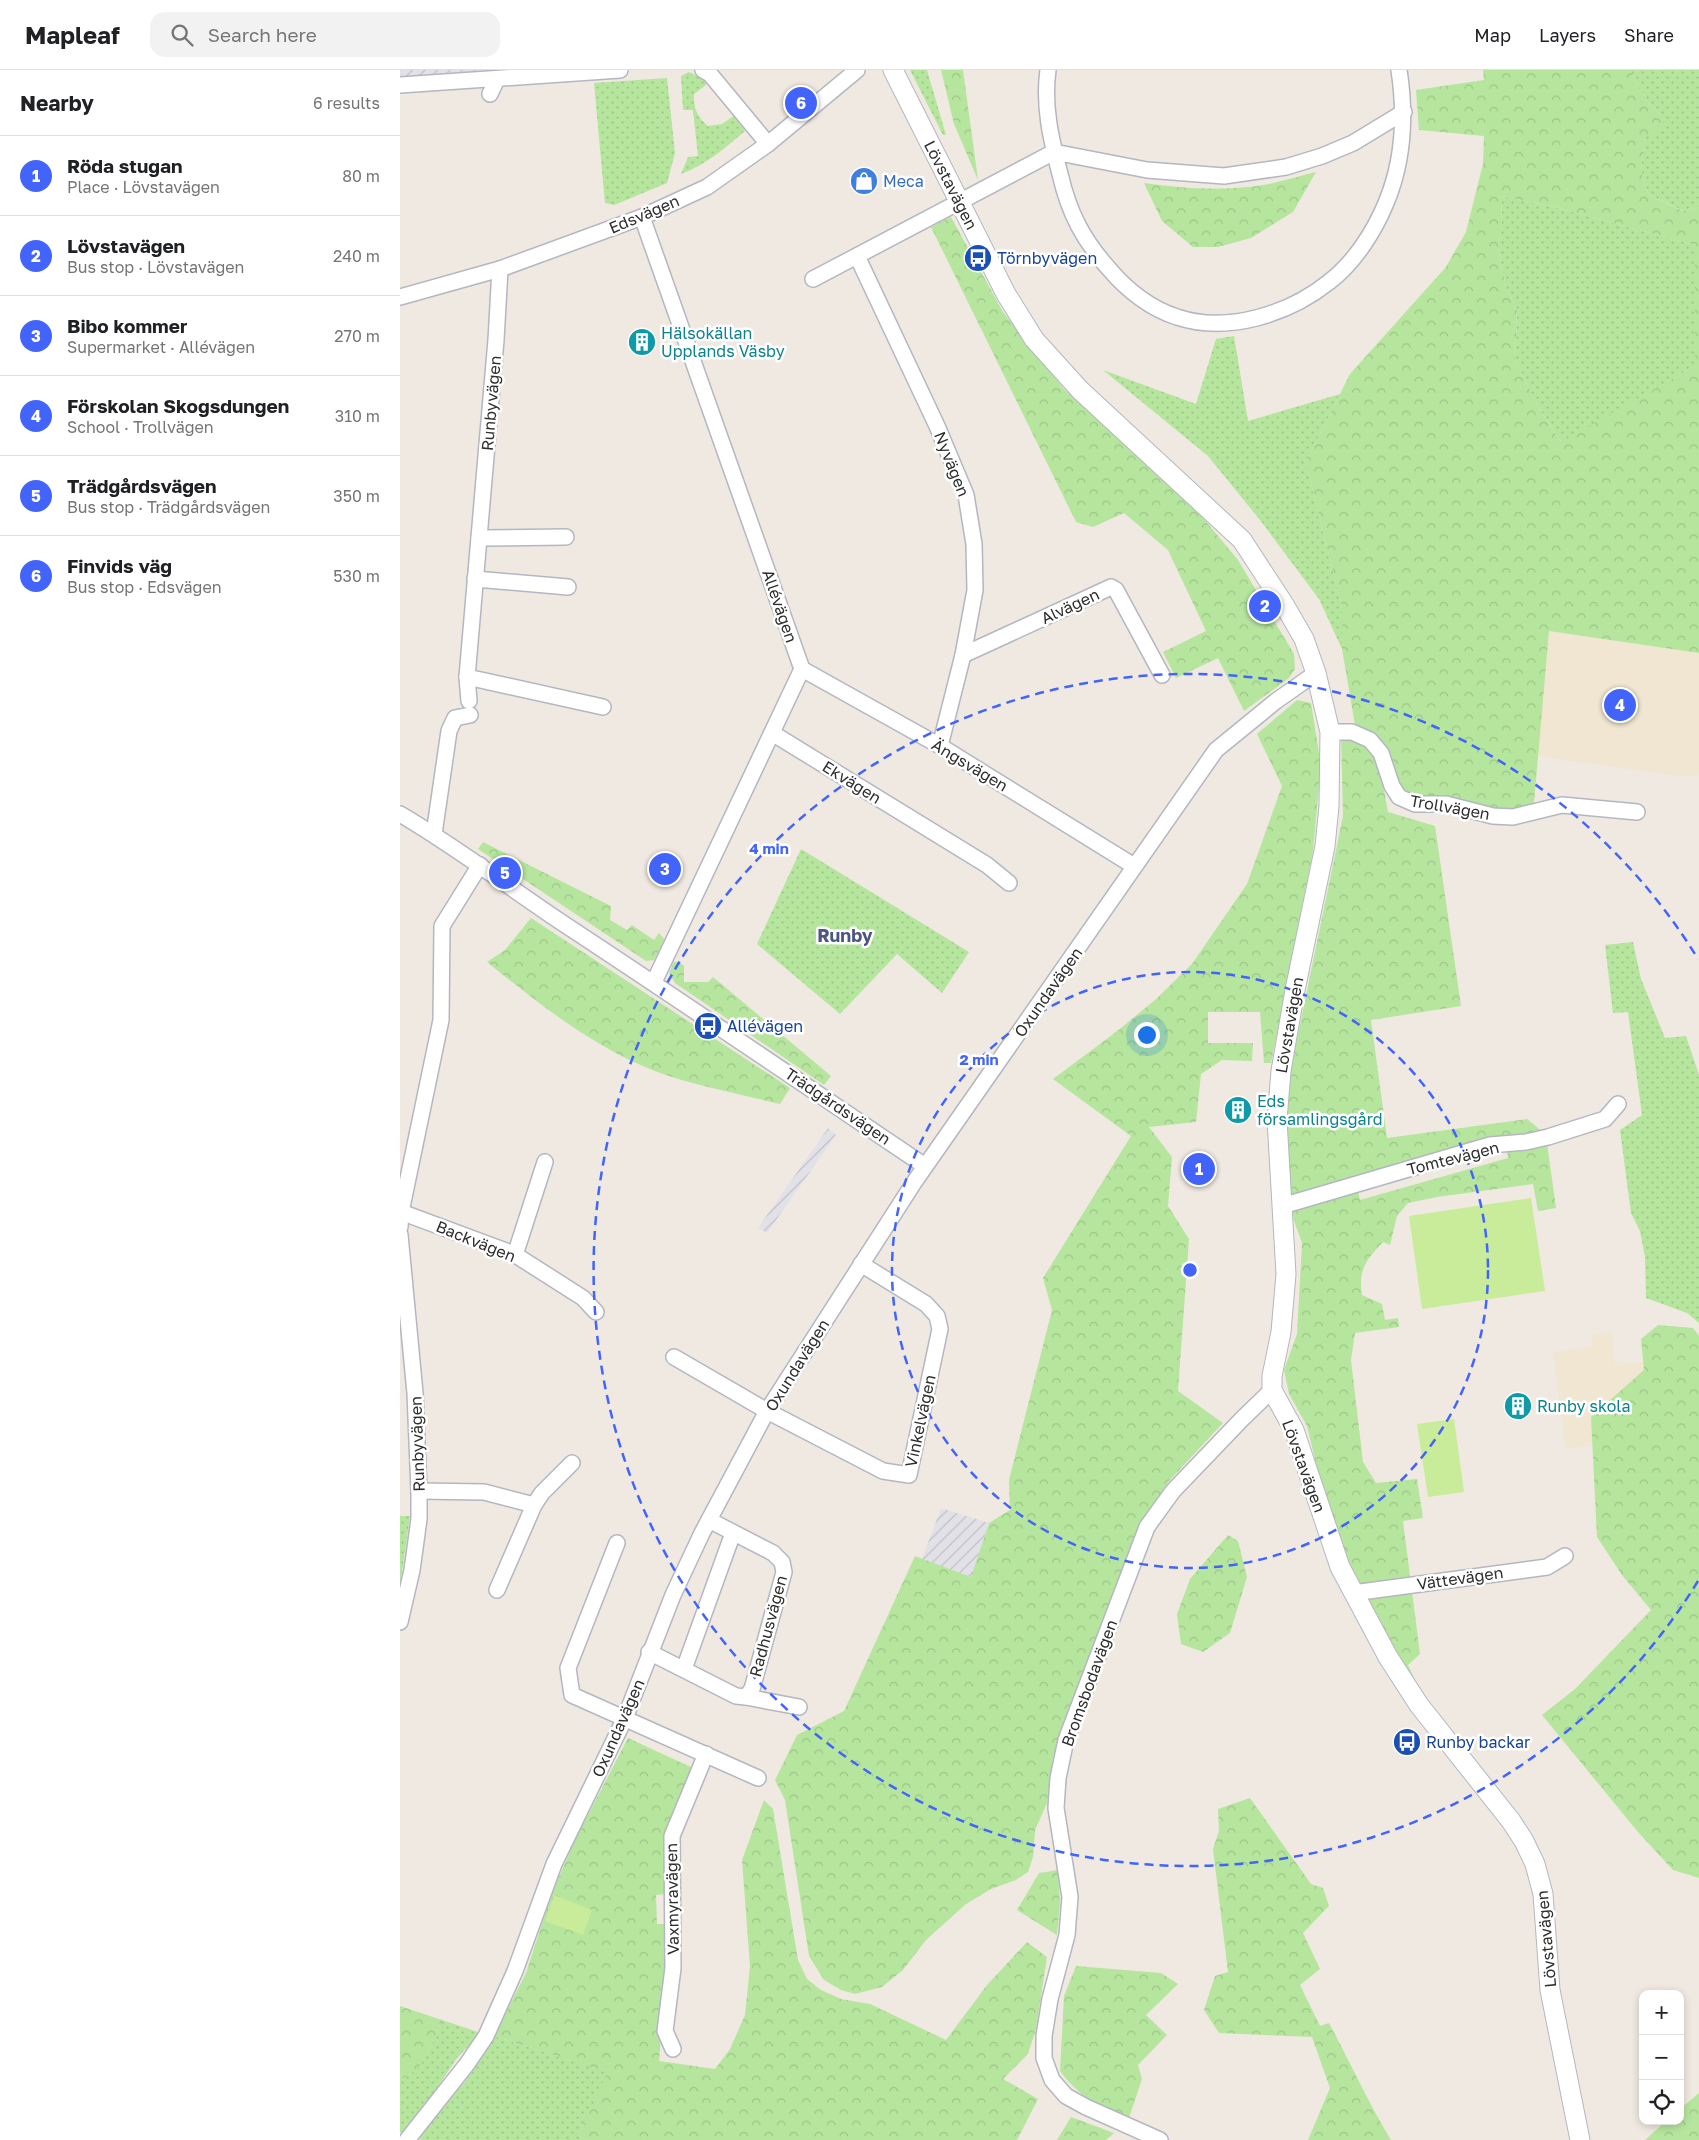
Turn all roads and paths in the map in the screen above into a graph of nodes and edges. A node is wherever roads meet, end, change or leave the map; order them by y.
1 (620, 70) edge
2 (703, 70) edge
3 (857, 70) edge
4 (893, 70) edge
5 (1048, 70) edge
6 (1399, 70) edge
7 (497, 79) junction
8 (400, 86) edge
9 (490, 94) dead end
10 (1404, 112) junction
11 (768, 144) junction
12 (1054, 152) junction
13 (959, 202) junction
14 (642, 217) junction
15 (857, 256) junction
16 (500, 268) junction
17 (813, 279) dead end
18 (400, 297) edge
19 (566, 537) dead end
20 (479, 538) junction
21 (475, 579) junction
22 (568, 587) dead end
23 (963, 655) junction
24 (802, 670) junction
25 (1316, 673) junction
26 (1162, 675) dead end
27 (467, 677) junction
28 (603, 707) dead end
29 (1330, 732) junction
30 (772, 733) junction
31 (940, 746) junction
32 (1636, 812) dead end
33 (400, 814) edge
34 (434, 834) junction
35 (480, 866) junction
36 (1134, 866) junction
37 (1009, 883) dead end
38 (654, 982) junction
39 (1618, 1104) dead end
40 (545, 1162) dead end
41 (926, 1166) junction
42 (1282, 1206) junction
43 (401, 1219) edge
44 (400, 1235) edge
45 (515, 1255) junction
46 (861, 1264) junction
47 (596, 1312) dead end
48 (674, 1357) dead end
49 (1272, 1390) junction
50 (767, 1411) junction
51 (572, 1463) dead end
52 (419, 1490) junction
53 (534, 1505) junction
54 (709, 1520) junction
55 (734, 1533) junction
56 (617, 1543) dead end
57 (1565, 1556) dead end
58 (497, 1590) dead end
59 (1353, 1593) junction
60 (400, 1622) edge
61 (649, 1652) junction
62 (684, 1669) junction
63 (746, 1697) junction
64 (799, 1707) dead end
65 (625, 1718) junction
66 (706, 1754) junction
67 (758, 1778) dead end
68 (673, 2049) dead end
69 (407, 2140) edge
70 (1160, 2140) edge
71 (1580, 2140) edge

1 - 7 street
2 - 11 street
3 - 11 street, Edsvägen
4 - 13 street, Lövstavägen
5 - 12 street
6 - 10 street
7 - 8 street
7 - 9 street
10 - 12 street
10 - 12 street
11 - 14 street, Edsvägen
12 - 13 street
13 - 15 street
13 - 25 street, Lövstavägen
14 - 16 street, Edsvägen
14 - 24 street, Allévägen
15 - 17 street
15 - 23 street, Nyvägen
16 - 18 street, Edsvägen
16 - 20 street, Runbyvägen
19 - 20 street
20 - 21 street, Runbyvägen
21 - 22 street
21 - 27 street, Runbyvägen
23 - 26 street, Alvägen
23 - 31 street, Nyvägen
24 - 30 street
24 - 31 street, Ängsvägen
25 - 29 street, Lövstavägen
25 - 36 street, Oxundavägen
27 - 28 street
27 - 34 street, Runbyvägen
29 - 32 street, Trollvägen
29 - 42 street, Lövstavägen
30 - 37 street, Ekvägen
30 - 38 street
31 - 36 street, Ängsvägen
33 - 34 street, Trädgårdsvägen
34 - 35 street, Trädgårdsvägen
35 - 38 street, Trädgårdsvägen
35 - 43 street
36 - 41 street, Oxundavägen
38 - 41 street, Trädgårdsvägen
39 - 42 street, Tomtevägen
40 - 45 street
41 - 46 street, Oxundavägen
42 - 49 street, Lövstavägen
43 - 45 street, Backvägen
44 - 52 street, Runbyvägen
45 - 47 street, Backvägen
46 - 50 street, Oxundavägen
46 - 50 street, Vinkelvägen
48 - 50 street, Vinkelvägen
49 - 59 street, Lövstavägen
49 - 70 street, Bromsbodavägen
50 - 54 street, Oxundavägen
51 - 53 street
52 - 53 street
52 - 60 street, Runbyvägen
53 - 58 street
54 - 55 street, Radhusvägen
54 - 61 street, Oxundavägen
55 - 62 street
55 - 63 street, Radhusvägen
56 - 65 street
57 - 59 street, Vättevägen
59 - 71 street, Lövstavägen
61 - 62 street, Radhusvägen
61 - 65 street, Oxundavägen
62 - 63 street, Radhusvägen
63 - 64 street
65 - 66 street
65 - 69 street, Oxundavägen
66 - 67 street
66 - 68 street, Vaxmyravägen

